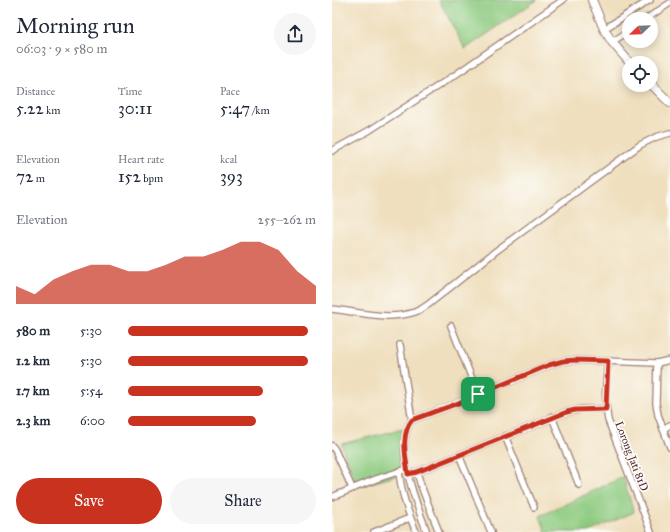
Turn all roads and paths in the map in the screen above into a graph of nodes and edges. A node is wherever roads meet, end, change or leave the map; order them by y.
1 (563, 0) edge
2 (592, 0) edge
3 (650, 0) edge
4 (670, 3) edge
5 (656, 12) edge
6 (604, 29) junction
7 (622, 36) edge
8 (612, 42) junction
9 (624, 56) edge
10 (658, 91) edge
11 (669, 101) edge
12 (670, 133) edge
13 (332, 151) edge
14 (332, 309) edge
15 (451, 326) dead end
16 (400, 345) dead end
17 (670, 360) edge
18 (608, 361) junction
19 (657, 363) junction
20 (478, 394) junction
21 (606, 409) junction
22 (552, 417) junction
23 (412, 420) junction
24 (670, 425) edge
25 (663, 428) junction
26 (505, 436) junction
27 (332, 446) edge
28 (670, 447) edge
29 (459, 455) junction
30 (399, 471) junction
31 (408, 471) junction
32 (417, 472) junction
33 (579, 485) dead end
34 (352, 488) junction
35 (332, 497) edge
36 (534, 506) dead end
37 (410, 518) junction
38 (374, 532) edge
39 (416, 532) edge
40 (427, 532) edge
41 (439, 532) edge
42 (491, 532) edge
43 (651, 532) edge

1 - 13 street
2 - 6 main road
3 - 6 street
4 - 5 street
6 - 8 main road
7 - 8 street
8 - 9 main road
10 - 11 main road
12 - 14 street
15 - 20 street
16 - 23 street
17 - 19 street
18 - 19 street
18 - 20 street
18 - 21 street, Lorong Jati 81D
19 - 25 street
20 - 23 street
21 - 22 street
21 - 43 street, Lorong Jati 81D
22 - 26 street
22 - 33 street
23 - 31 street
24 - 25 street
25 - 28 street
26 - 29 street
26 - 36 street
27 - 34 street
29 - 32 street
29 - 42 street
30 - 31 street
30 - 34 street
30 - 37 street
31 - 32 street
31 - 40 street
32 - 41 street
34 - 35 street
37 - 38 street
37 - 39 street

